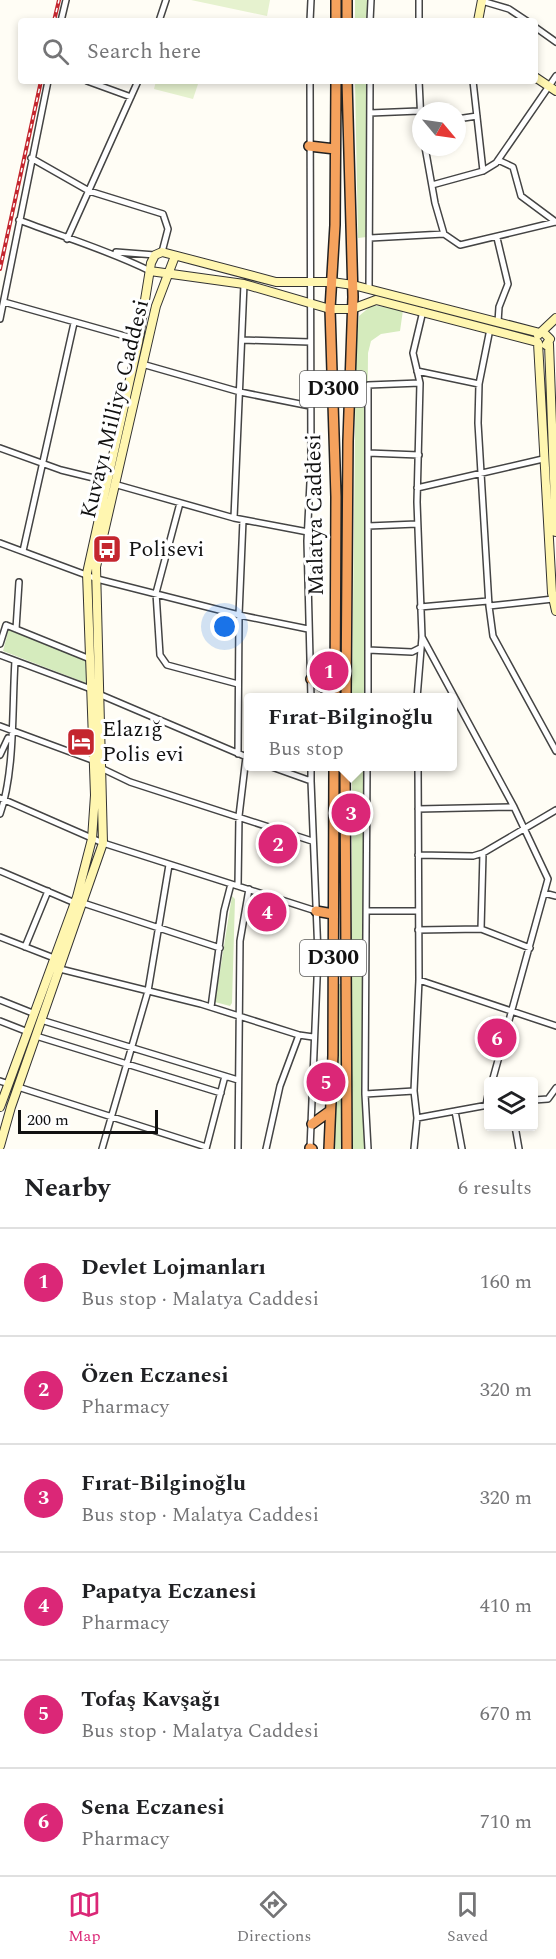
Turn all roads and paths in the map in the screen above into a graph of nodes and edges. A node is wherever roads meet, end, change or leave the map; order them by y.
1 (66, 0) edge
2 (166, 0) edge
3 (311, 0) edge
4 (336, 0) edge
5 (347, 0) edge
6 (370, 0) edge
7 (419, 0) edge
8 (482, 1) edge
9 (62, 18) edge
10 (160, 18) edge
11 (310, 18) edge
12 (336, 18) edge
13 (347, 18) edge
14 (370, 18) edge
15 (419, 18) edge
16 (479, 18) edge
17 (522, 18) edge
18 (538, 29) edge
19 (556, 42) edge
20 (556, 76) edge
21 (538, 78) edge
22 (47, 84) edge
23 (95, 84) edge
24 (137, 84) edge
25 (310, 84) edge
26 (336, 84) edge
27 (347, 84) edge
28 (370, 84) edge
29 (419, 84) edge
30 (473, 84) edge
31 (553, 88) edge
32 (131, 98) junction
33 (419, 102) edge
34 (412, 111) edge
35 (370, 113) junction
36 (477, 116) junction
37 (466, 118) edge
38 (309, 146) junction
39 (335, 149) junction
40 (427, 156) edge
41 (30, 158) junction
42 (498, 160) junction
43 (483, 171) junction
44 (432, 185) junction
45 (88, 191) junction
46 (19, 220) junction
47 (556, 222) edge
48 (444, 234) junction
49 (370, 238) junction
50 (497, 238) junction
51 (67, 239) junction
52 (111, 252) junction
53 (159, 253) junction
54 (175, 256) junction
55 (150, 271) junction
56 (168, 276) junction
57 (332, 282) junction
58 (309, 283) junction
59 (243, 284) junction
60 (352, 285) junction
61 (369, 289) junction
62 (310, 301) junction
63 (4, 302) junction
64 (330, 309) junction
65 (352, 309) junction
66 (423, 311) junction
67 (556, 318) edge
68 (0, 319) edge
69 (498, 322) junction
70 (74, 323) junction
71 (490, 329) junction
72 (542, 333) junction
73 (552, 338) edge
74 (139, 340) junction
75 (242, 340) junction
76 (310, 342) junction
77 (538, 343) junction
78 (142, 364) junction
79 (417, 371) junction
80 (553, 379) edge
81 (420, 383) junction
82 (479, 384) junction
83 (240, 392) junction
84 (310, 406) junction
85 (553, 420) edge
86 (0, 447) edge
87 (368, 453) junction
88 (418, 455) junction
89 (543, 459) junction
90 (42, 463) junction
91 (480, 472) junction
92 (110, 483) junction
93 (417, 488) junction
94 (180, 503) junction
95 (234, 518) junction
96 (243, 520) junction
97 (417, 524) junction
98 (368, 526) junction
99 (308, 532) junction
100 (556, 532) edge
101 (0, 543) edge
102 (23, 551) junction
103 (87, 573) junction
104 (97, 579) junction
105 (19, 582) dead end
106 (156, 593) junction
107 (553, 600) junction
108 (489, 604) junction
109 (420, 607) junction
110 (556, 610) edge
111 (239, 615) junction
112 (16, 628) junction
113 (308, 629) junction
114 (422, 638) junction
115 (0, 644) edge
116 (420, 648) junction
117 (368, 650) junction
118 (0, 655) edge
119 (90, 659) junction
120 (15, 661) junction
121 (311, 679) junction
122 (238, 684) junction
123 (90, 689) junction
124 (311, 693) edge
125 (331, 693) edge
126 (335, 693) edge
127 (346, 693) edge
128 (368, 693) edge
129 (417, 693) edge
130 (452, 693) edge
131 (101, 695) junction
132 (457, 702) edge
133 (0, 726) edge
134 (10, 732) junction
135 (556, 751) edge
136 (238, 753) junction
137 (0, 755) edge
138 (244, 756) edge
139 (92, 760) junction
140 (103, 769) junction
141 (246, 771) edge
142 (283, 771) edge
143 (311, 771) edge
144 (334, 771) edge
145 (345, 771) edge
146 (367, 771) edge
147 (418, 771) edge
148 (311, 781) junction
149 (2, 799) edge
150 (514, 807) junction
151 (418, 809) junction
152 (556, 810) edge
153 (0, 814) edge
154 (239, 816) junction
155 (523, 830) junction
156 (92, 838) junction
157 (312, 841) junction
158 (103, 843) junction
159 (483, 853) junction
160 (418, 855) junction
161 (169, 865) junction
162 (0, 871) edge
163 (235, 885) junction
164 (249, 889) junction
165 (48, 891) junction
166 (544, 893) junction
167 (556, 896) edge
168 (79, 903) junction
169 (316, 911) junction
170 (367, 911) junction
171 (418, 911) junction
172 (333, 914) junction
173 (160, 928) junction
174 (481, 929) junction
175 (418, 930) junction
176 (0, 937) edge
177 (25, 947) junction
178 (220, 948) junction
179 (530, 948) junction
180 (54, 958) junction
181 (60, 969) junction
182 (419, 980) junction
183 (148, 991) junction
184 (0, 1000) edge
185 (211, 1007) junction
186 (511, 1010) junction
187 (240, 1016) junction
188 (38, 1017) junction
189 (0, 1021) edge
190 (556, 1026) edge
191 (32, 1034) junction
192 (299, 1035) junction
193 (313, 1036) junction
194 (130, 1048) junction
195 (126, 1064) junction
196 (225, 1076) junction
197 (493, 1077) edge
198 (237, 1080) junction
199 (0, 1081) edge
200 (9, 1084) junction
201 (18, 1087) junction
202 (556, 1088) edge
203 (414, 1091) junction
204 (220, 1093) junction
205 (365, 1094) junction
206 (538, 1100) edge
207 (484, 1106) edge
208 (0, 1107) edge
209 (330, 1111) junction
210 (455, 1111) junction
211 (111, 1118) junction
212 (417, 1118) junction
213 (312, 1124) junction
214 (516, 1131) edge
215 (0, 1146) edge
216 (206, 1148) edge
217 (7, 1149) edge
218 (102, 1149) edge
219 (238, 1149) edge
220 (266, 1149) edge
221 (311, 1149) edge
222 (329, 1149) edge
223 (347, 1149) edge
224 (368, 1149) edge
225 (414, 1149) edge
226 (462, 1149) edge
227 (519, 1149) edge

1 - 9 street
2 - 10 street
3 - 11 street
4 - 12 highway
5 - 13 highway
6 - 14 street
7 - 15 street
8 - 16 main road
8 - 17 street
18 - 19 street
20 - 31 street
21 - 31 main road
22 - 41 street
23 - 32 street
24 - 32 street
25 - 38 street
26 - 39 highway, Malatya Caddesi / D300
27 - 60 highway, Malatya Caddesi / D300
28 - 35 street
29 - 33 street
30 - 36 street
31 - 42 street
32 - 45 street
34 - 35 street
35 - 49 street
36 - 37 street
36 - 43 street
38 - 39 highway
38 - 58 street
39 - 57 highway, Malatya Caddesi / D300
40 - 44 street
41 - 45 street
41 - 46 street
42 - 43 street
42 - 47 street
43 - 44 street
44 - 48 street
45 - 51 street
45 - 53 street
46 - 51 street
46 - 63 street
47 - 50 street
48 - 49 street
48 - 50 street
49 - 61 street
50 - 69 street
51 - 52 street
52 - 53 street
52 - 55 street
53 - 54 main road
53 - 55 main road, Kuvayı Milliye Caddesi
54 - 56 main road, Kuvayı Milliye Caddesi
54 - 58 main road
55 - 56 main road, Kuvayı Milliye Caddesi
55 - 74 main road, Kuvayı Milliye Caddesi
56 - 59 main road, Kuvayı Milliye Caddesi
56 - 78 main road, Kuvayı Milliye Caddesi
57 - 58 main road
57 - 60 main road
57 - 64 highway, Malatya Caddesi / D300
58 - 62 street
59 - 62 main road, Kuvayı Milliye Caddesi
59 - 75 street
60 - 61 main road
60 - 65 highway, Malatya Caddesi / D300
61 - 69 main road
62 - 64 main road, Kuvayı Milliye Caddesi
62 - 76 street
63 - 68 street
63 - 70 street
64 - 65 main road, Kuvayı Milliye Caddesi
64 - 126 highway, Malatya Caddesi / D300
65 - 66 main road, Kuvayı Milliye Caddesi
65 - 127 highway, Malatya Caddesi / D300
66 - 71 main road, Kuvayı Milliye Caddesi
66 - 79 street
67 - 72 main road
69 - 72 main road
70 - 74 street
70 - 90 street
71 - 77 main road, Kuvayı Milliye Caddesi
71 - 82 street
72 - 73 main road
72 - 77 main road
73 - 77 main road, Kuvayı Milliye Caddesi
73 - 80 main road
74 - 92 main road, Kuvayı Milliye Caddesi
75 - 76 street
75 - 83 street
76 - 84 street
77 - 89 main road
78 - 83 street
78 - 92 main road, Kuvayı Milliye Caddesi
79 - 81 street
79 - 82 street
80 - 85 main road
81 - 87 street
81 - 88 street
82 - 91 street
83 - 84 street
83 - 95 street
84 - 99 street
85 - 100 main road
86 - 90 street
87 - 88 street
87 - 98 street
88 - 93 street
89 - 91 street
89 - 107 main road
90 - 92 street
90 - 102 street
91 - 93 street
91 - 108 street
92 - 94 street
92 - 103 main road, Kuvayı Milliye Caddesi
92 - 104 main road, Kuvayı Milliye Caddesi
93 - 97 street
94 - 95 street
94 - 106 street
95 - 96 street
96 - 99 street
96 - 111 street
97 - 98 street
97 - 109 street
98 - 117 street
99 - 113 street
101 - 102 street
102 - 103 street
103 - 104 street
103 - 119 main road, Kuvayı Milliye Caddesi
104 - 106 street
104 - 131 main road, Kuvayı Milliye Caddesi
105 - 112 street
106 - 111 street
106 - 122 street
107 - 108 street
107 - 110 main road
108 - 109 street
108 - 135 street
109 - 114 street
111 - 113 street
111 - 122 street
112 - 115 street
112 - 119 street
113 - 121 street
114 - 116 street
114 - 130 street
116 - 117 street
116 - 129 street
117 - 128 street
118 - 120 street
119 - 123 main road, Kuvayı Milliye Caddesi
120 - 123 street
120 - 134 street
121 - 124 street
121 - 125 highway
122 - 136 street
123 - 139 main road, Kuvayı Milliye Caddesi
131 - 136 street
131 - 140 main road, Kuvayı Milliye Caddesi
132 - 150 street
133 - 134 street
134 - 137 street
134 - 139 street
134 - 149 street
136 - 138 street
139 - 156 main road, Kuvayı Milliye Caddesi
140 - 154 street
140 - 158 main road, Kuvayı Milliye Caddesi
141 - 154 street
142 - 148 street
143 - 148 street
144 - 172 highway, D300
145 - 223 highway, D300
146 - 170 street
147 - 151 street
148 - 157 street
149 - 153 street
149 - 156 street
150 - 151 street
150 - 155 street
151 - 160 street
152 - 155 street
154 - 157 street
154 - 163 street
155 - 159 street
155 - 166 street
156 - 158 street
156 - 168 main road, Kuvayı Milliye Caddesi
157 - 169 street
158 - 161 street
158 - 168 main road, Kuvayı Milliye Caddesi
159 - 160 street
159 - 174 street
160 - 171 street
161 - 163 street
161 - 173 street
162 - 165 street
163 - 164 street
163 - 178 street
164 - 169 street
164 - 187 street
165 - 168 street
165 - 177 street
166 - 167 street
166 - 179 street
168 - 173 street
168 - 180 main road, Kuvayı Milliye Caddesi
168 - 181 main road, Kuvayı Milliye Caddesi
169 - 172 highway
169 - 193 street
170 - 171 street
170 - 205 street
171 - 175 street
172 - 209 highway, D300
173 - 178 street
173 - 183 street
174 - 175 street
174 - 179 street
175 - 182 street
176 - 177 street
177 - 180 street
178 - 185 street
179 - 186 street
180 - 188 main road, Kuvayı Milliye Caddesi
181 - 183 street
181 - 188 main road, Kuvayı Milliye Caddesi
182 - 186 street
182 - 203 street
183 - 185 street
183 - 194 street
184 - 188 street
185 - 187 street
186 - 190 street
186 - 197 street
187 - 192 street
187 - 198 street
188 - 191 main road, Kuvayı Milliye Caddesi
188 - 194 street
189 - 191 street
191 - 195 street
191 - 200 main road, Kuvayı Milliye Caddesi
191 - 201 main road, Kuvayı Milliye Caddesi
192 - 193 street
192 - 220 street
193 - 213 street
194 - 195 street
194 - 196 street
195 - 204 street
195 - 211 street
196 - 198 street
196 - 204 street
198 - 219 street
199 - 200 street
200 - 208 main road, Kuvayı Milliye Caddesi
201 - 211 street
201 - 215 main road, Kuvayı Milliye Caddesi
202 - 206 street
203 - 205 street
203 - 212 street
204 - 216 street
205 - 224 street
207 - 210 street
209 - 213 highway
209 - 222 highway, D300
210 - 212 street
210 - 226 street
211 - 216 street
211 - 218 street
212 - 225 street
213 - 221 street
214 - 227 street
215 - 217 main road

